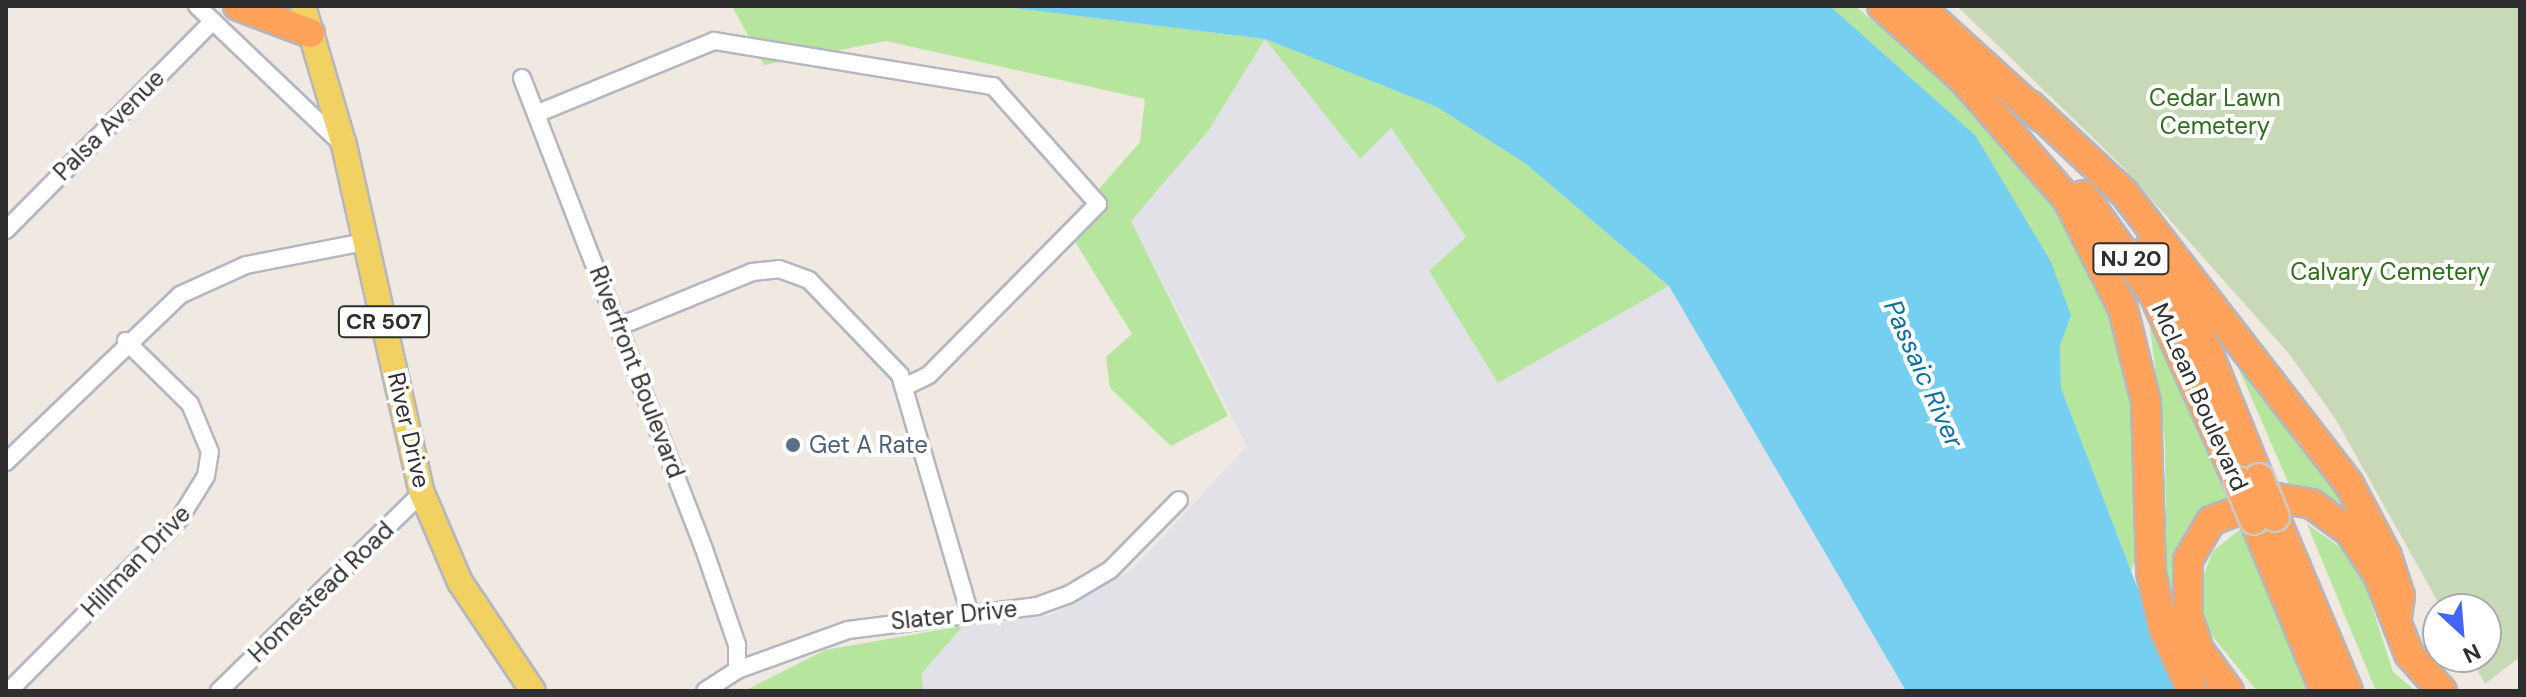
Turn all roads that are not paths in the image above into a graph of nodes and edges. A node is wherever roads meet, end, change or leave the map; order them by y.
1 (197, 6) edge
2 (238, 6) edge
3 (1882, 6) edge
4 (1919, 6) edge
5 (306, 19) edge
6 (213, 21) junction
7 (522, 78) dead end
8 (1963, 79) junction
9 (2030, 105) junction
10 (536, 114) junction
11 (344, 145) junction
12 (6, 230) edge
13 (364, 242) junction
14 (620, 326) junction
15 (126, 341) junction
16 (904, 387) junction
17 (6, 462) edge
18 (2249, 480) junction
19 (422, 493) junction
20 (1179, 500) dead end
21 (2264, 518) junction
22 (970, 614) junction
23 (2397, 617) junction
24 (2193, 632) junction
25 (737, 670) junction
26 (2193, 685) edge
27 (9, 691) edge
28 (219, 691) edge
29 (533, 691) edge
30 (705, 691) edge
31 (2229, 691) edge
32 (2247, 691) edge
33 (2325, 691) edge
34 (2348, 691) edge
35 (2442, 691) edge

1 - 6 street
2 - 5 highway
3 - 8 highway, McLean Boulevard / NJ 20
4 - 9 highway, McLean Boulevard / NJ 20
5 - 11 main road, River Drive / CR 507
6 - 11 street
6 - 12 street, Palsa Avenue
7 - 10 street, Riverfront Boulevard
8 - 18 highway, McLean Boulevard / NJ 20
8 - 26 highway
9 - 18 highway, McLean Boulevard / NJ 20
9 - 23 highway
10 - 14 street, Riverfront Boulevard
10 - 16 street
11 - 13 main road, River Drive / CR 507
13 - 15 street
13 - 19 main road, River Drive / CR 507
14 - 16 street
14 - 25 street, Riverfront Boulevard
15 - 17 street
15 - 27 street, Hillman Drive
16 - 22 street
18 - 21 highway, McLean Boulevard / NJ 20, bridge
19 - 28 street, Homestead Road
19 - 29 main road, River Drive / CR 507
20 - 22 street, Slater Drive
21 - 33 highway, McLean Boulevard / NJ 20
21 - 34 highway, McLean Boulevard / NJ 20
22 - 25 street, Slater Drive
23 - 24 highway
23 - 35 highway
24 - 31 highway
24 - 32 highway
25 - 30 street, Slater Drive

